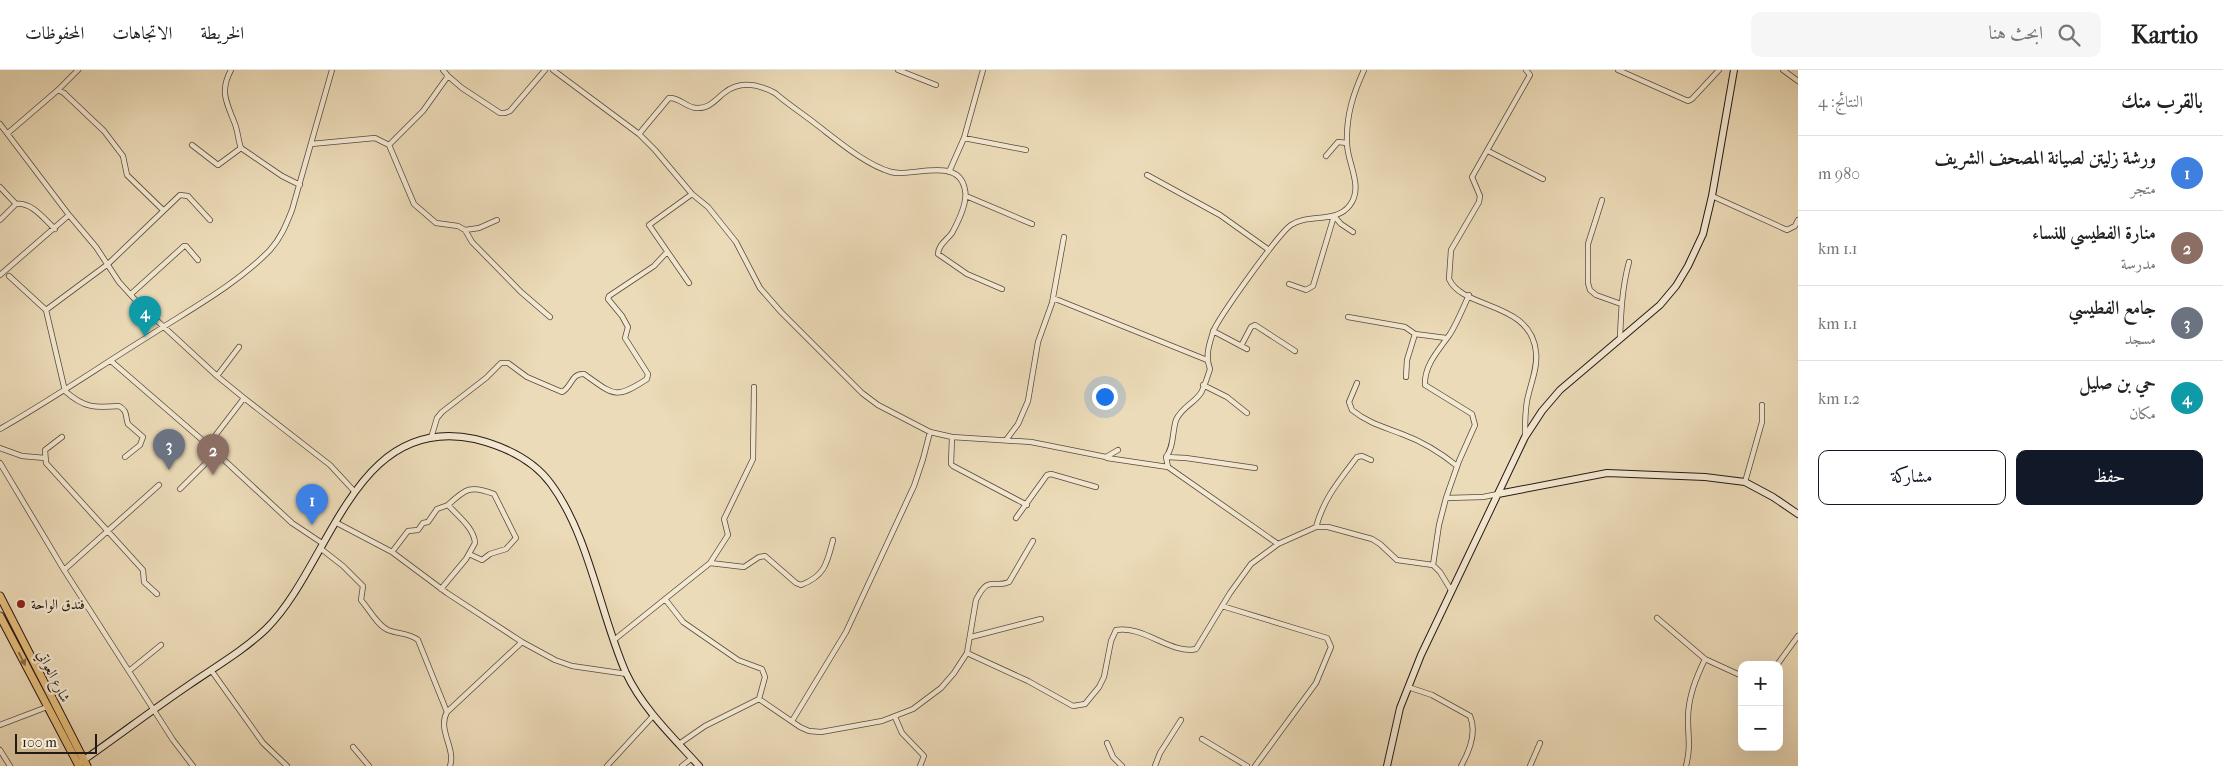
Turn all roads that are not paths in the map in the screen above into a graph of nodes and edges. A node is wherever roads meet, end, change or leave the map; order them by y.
1 (78, 70) edge
2 (231, 70) edge
3 (332, 70) edge
4 (443, 70) edge
5 (545, 70) edge
6 (553, 70) edge
7 (898, 70) edge
8 (983, 70) edge
9 (1364, 70) edge
10 (1526, 70) edge
11 (1618, 70) edge
12 (1719, 70) edge
13 (1734, 70) edge
14 (1783, 70) edge
15 (448, 76) junction
16 (1798, 81) edge
17 (936, 85) dead end
18 (58, 90) junction
19 (0, 124) edge
20 (8, 133) junction
21 (639, 134) junction
22 (964, 138) junction
23 (1347, 142) junction
24 (310, 144) junction
25 (192, 145) dead end
26 (389, 145) junction
27 (241, 148) junction
28 (1026, 150) dead end
29 (1488, 151) junction
30 (1326, 156) dead end
31 (949, 172) junction
32 (1147, 176) dead end
33 (1542, 179) dead end
34 (300, 185) junction
35 (0, 187) edge
36 (692, 194) junction
37 (966, 196) junction
38 (1712, 196) junction
39 (1602, 200) dead end
40 (16, 204) junction
41 (163, 210) junction
42 (69, 215) junction
43 (1334, 216) junction
44 (0, 220) edge
45 (210, 220) dead end
46 (497, 220) dead end
47 (1798, 220) edge
48 (1032, 224) dead end
49 (55, 229) junction
50 (465, 230) junction
51 (1353, 232) dead end
52 (1064, 237) dead end
53 (1268, 250) junction
54 (667, 252) junction
55 (198, 260) dead end
56 (1629, 262) dead end
57 (108, 264) junction
58 (0, 275) edge
59 (9, 276) dead end
60 (689, 283) dead end
61 (1289, 284) dead end
62 (1002, 289) dead end
63 (131, 294) junction
64 (1469, 295) junction
65 (1053, 298) junction
66 (1621, 304) junction
67 (46, 310) junction
68 (550, 317) dead end
69 (1348, 317) dead end
70 (162, 327) junction
71 (1214, 331) junction
72 (1415, 334) junction
73 (1446, 338) junction
74 (1620, 340) junction
75 (1241, 346) junction
76 (239, 347) dead end
77 (1247, 349) dead end
78 (1295, 351) dead end
79 (1206, 360) junction
80 (111, 361) junction
81 (217, 376) junction
82 (1406, 377) dead end
83 (1357, 383) dead end
84 (1203, 385) junction
85 (754, 387) dead end
86 (65, 391) junction
87 (244, 398) junction
88 (1762, 405) dead end
89 (1247, 414) dead end
90 (0, 429) edge
91 (930, 432) junction
92 (62, 437) dead end
93 (952, 437) junction
94 (1526, 437) junction
95 (431, 438) junction
96 (1006, 440) junction
97 (208, 446) junction
98 (0, 448) edge
99 (1118, 450) dead end
100 (216, 453) junction
101 (126, 457) dead end
102 (1166, 457) junction
103 (45, 458) junction
104 (1106, 458) junction
105 (1372, 460) dead end
106 (0, 463) edge
107 (1457, 466) junction
108 (1168, 467) junction
109 (1255, 468) dead end
110 (1745, 482) junction
111 (159, 485) dead end
112 (1096, 486) dead end
113 (180, 488) dead end
114 (355, 492) junction
115 (1498, 494) junction
116 (1446, 498) junction
117 (448, 505) junction
118 (1027, 505) junction
119 (1798, 514) edge
120 (1016, 518) dead end
121 (335, 522) junction
122 (1316, 527) junction
123 (109, 532) junction
124 (833, 540) dead end
125 (1033, 541) dead end
126 (1278, 544) junction
127 (321, 545) junction
128 (392, 552) junction
129 (469, 554) junction
130 (710, 563) junction
131 (1433, 565) junction
132 (64, 570) junction
133 (441, 589) junction
134 (1451, 590) junction
135 (157, 594) dead end
136 (0, 596) edge
137 (665, 599) junction
138 (1222, 606) junction
139 (0, 616) edge
140 (1657, 618) dead end
141 (1041, 619) dead end
142 (1798, 636) edge
143 (971, 637) junction
144 (614, 640) junction
145 (522, 642) junction
146 (161, 645) dead end
147 (967, 653) junction
148 (1705, 659) junction
149 (1780, 661) edge
150 (211, 670) junction
151 (129, 671) junction
152 (627, 674) junction
153 (1738, 674) edge
154 (1408, 687) junction
155 (759, 699) junction
156 (47, 707) junction
157 (154, 709) junction
158 (447, 712) junction
159 (653, 716) junction
160 (895, 717) junction
161 (1181, 720) dead end
162 (792, 721) junction
163 (0, 725) edge
164 (1202, 739) dead end
165 (1107, 743) dead end
166 (1540, 743) dead end
167 (678, 744) junction
168 (353, 747) dead end
169 (0, 750) edge
170 (692, 758) junction
171 (82, 764) edge
172 (10, 766) edge
173 (193, 766) edge
174 (287, 766) edge
175 (369, 766) edge
176 (450, 766) edge
177 (607, 766) edge
178 (682, 766) edge
179 (699, 766) edge
180 (920, 766) edge
181 (1122, 766) edge
182 (1154, 766) edge
183 (1247, 766) edge
184 (1255, 766) edge
185 (1387, 766) edge
186 (1461, 766) edge
187 (1530, 766) edge
188 (1686, 766) edge

1 - 18 street
2 - 27 street
3 - 24 street
4 - 15 street
5 - 15 street
6 - 21 street
7 - 17 street
8 - 22 street
9 - 23 street
10 - 29 street
11 - 12 street
13 - 38 street
14 - 16 street
15 - 26 street
18 - 20 street
18 - 41 street
19 - 20 street
20 - 42 street
21 - 31 street
21 - 36 street
22 - 28 street
22 - 31 street
23 - 30 street
23 - 43 street
24 - 26 street
24 - 34 street
25 - 27 street
26 - 50 street
27 - 34 street
29 - 33 street
29 - 64 street
31 - 37 street
32 - 53 street
34 - 70 street
35 - 40 street
36 - 54 street
36 - 91 street
37 - 48 street
37 - 62 street
38 - 47 street
38 - 74 street
39 - 66 street
40 - 44 street
40 - 49 street
41 - 45 street
41 - 57 street
42 - 49 street
42 - 57 street
43 - 51 street
43 - 53 street
43 - 61 street
46 - 50 street
49 - 58 street
50 - 68 street
52 - 65 street
53 - 71 street
54 - 60 street
54 - 95 street
55 - 63 street
56 - 66 street
57 - 63 street
57 - 67 street
59 - 67 street
63 - 70 street
64 - 73 street
64 - 94 street
65 - 79 street
65 - 96 street
66 - 74 street
67 - 86 street
69 - 72 street
70 - 80 street
70 - 81 street
71 - 75 street
71 - 79 street
72 - 73 street
72 - 82 street
73 - 107 street
74 - 94 street
75 - 77 street
75 - 78 street
76 - 81 street
79 - 84 street
80 - 86 street
80 - 97 street
81 - 87 street
83 - 107 street
84 - 89 street
84 - 102 street
85 - 130 street
86 - 90 street
86 - 101 street
87 - 97 street
87 - 114 street
88 - 110 street
91 - 93 street
91 - 162 street
92 - 103 street
93 - 96 street
93 - 118 street
94 - 115 street
95 - 114 street
95 - 144 street
96 - 104 street
97 - 100 street
98 - 103 street
99 - 104 street
100 - 113 street
100 - 127 street
102 - 108 street
102 - 109 street
103 - 123 street
104 - 108 street
105 - 122 street
106 - 132 street
107 - 116 street
108 - 126 street
110 - 115 street
110 - 119 street
111 - 123 street
112 - 118 street
114 - 121 street
115 - 116 street
115 - 134 street
116 - 131 street
117 - 128 street
117 - 129 street
117 - 129 street
118 - 120 street
121 - 127 street
121 - 128 street
122 - 126 street
122 - 131 street
123 - 132 street
123 - 135 street
124 - 130 street
125 - 143 street
126 - 138 street
127 - 150 street
127 - 158 street
128 - 133 street
129 - 133 street
130 - 137 street
131 - 134 street
132 - 151 street
133 - 145 street
134 - 154 street
136 - 171 main road, شارع العواتي
137 - 144 street
137 - 155 street
138 - 147 street
138 - 184 street
139 -> 156 main road
140 - 148 street
141 - 143 street
142 - 149 street
143 - 147 street
144 - 152 street
145 - 152 street
145 - 158 street
146 - 151 street
147 - 160 street
148 - 153 street
148 - 188 street
150 - 157 street
150 - 174 street
151 - 157 street
152 - 159 street
154 - 185 street
154 - 186 street
155 - 162 street
155 - 167 street
156 - 163 street
156 - 171 main road
157 - 171 street
157 - 173 street
158 - 176 street
159 - 167 street
159 - 177 street
160 - 162 street
160 - 180 street
161 - 182 street
164 - 183 street
165 - 181 street
166 - 187 street
167 - 170 street
168 - 175 street
169 - 172 street
170 - 178 street
170 - 179 street

